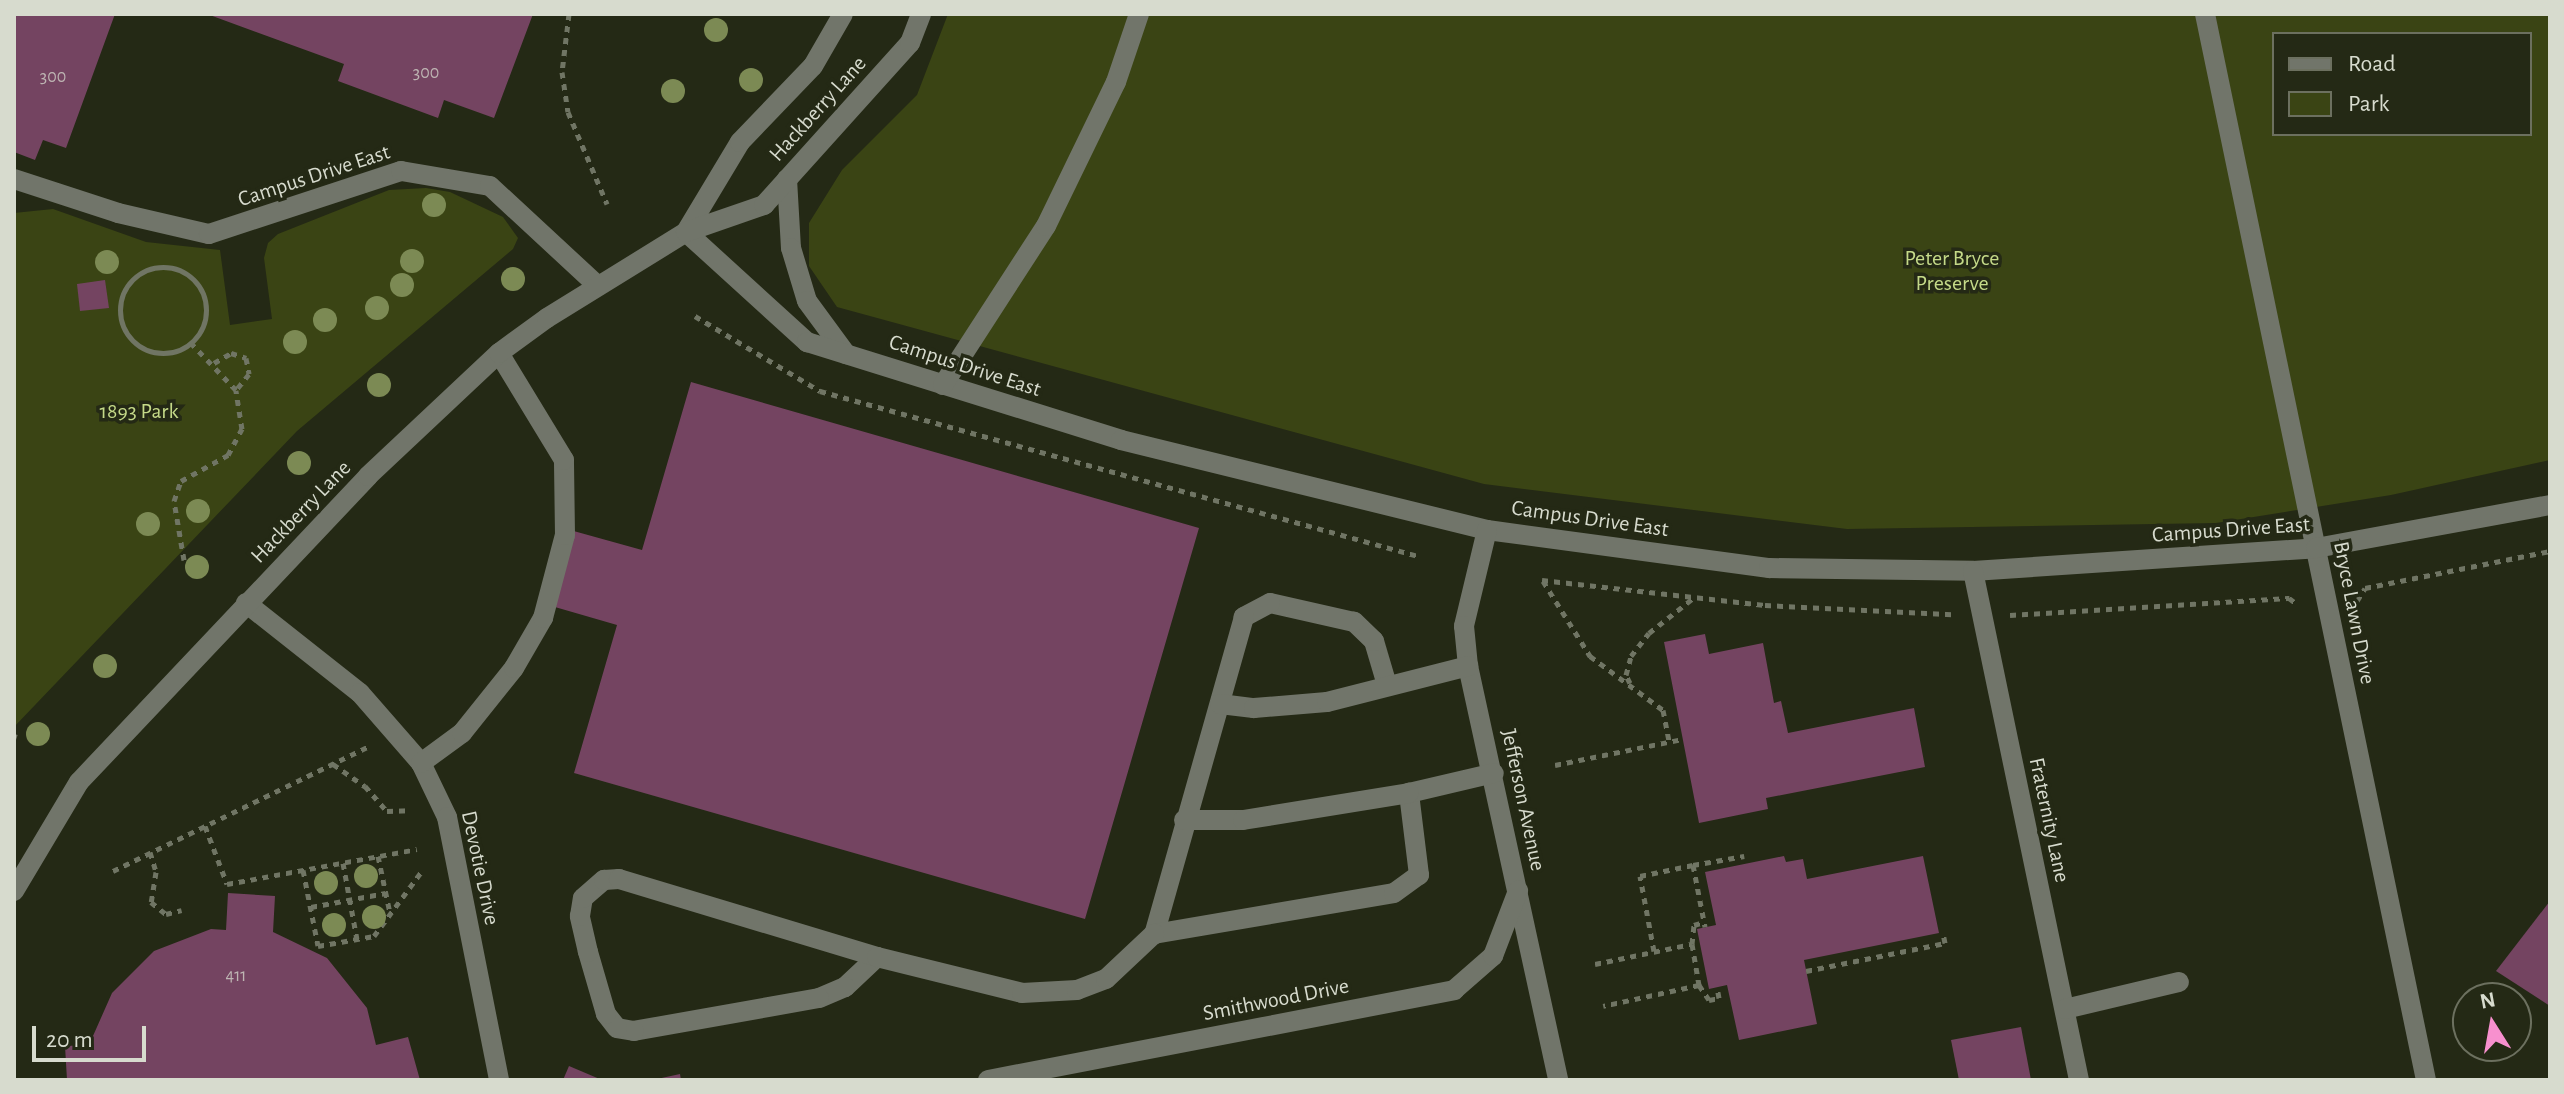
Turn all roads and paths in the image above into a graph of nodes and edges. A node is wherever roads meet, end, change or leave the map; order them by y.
1 (569, 14) edge
2 (843, 14) edge
3 (921, 14) edge
4 (1139, 14) edge
5 (2205, 14) edge
6 (14, 179) edge
7 (787, 179) junction
8 (607, 204) dead end
9 (686, 232) junction
10 (598, 286) junction
11 (695, 316) dead end
12 (191, 343) junction
13 (499, 353) junction
14 (846, 354) junction
15 (214, 363) junction
16 (943, 385) junction
17 (236, 390) junction
18 (2550, 505) edge
19 (1487, 530) junction
20 (2316, 548) junction
21 (2550, 551) edge
22 (1418, 556) dead end
23 (184, 560) dead end
24 (1973, 571) junction
25 (2365, 588) dead end
26 (1693, 598) junction
27 (2289, 598) dead end
28 (246, 603) junction
29 (1981, 615) junction
30 (1468, 666) junction
31 (1387, 685) junction
32 (1631, 685) junction
33 (1220, 704) junction
34 (1683, 739) dead end
35 (1669, 742) junction
36 (375, 743) dead end
37 (421, 763) junction
38 (332, 764) junction
39 (1555, 765) dead end
40 (1494, 773) junction
41 (1409, 793) junction
42 (410, 810) dead end
43 (1184, 820) junction
44 (205, 826) junction
45 (417, 849) dead end
46 (150, 852) junction
47 (378, 856) junction
48 (1744, 856) dead end
49 (343, 863) junction
50 (1693, 865) junction
51 (303, 870) junction
52 (113, 871) dead end
53 (422, 871) dead end
54 (14, 891) edge
55 (1518, 891) junction
56 (386, 893) junction
57 (350, 900) junction
58 (311, 907) junction
59 (182, 910) dead end
60 (390, 913) junction
61 (1943, 933) dead end
62 (1154, 934) junction
63 (357, 939) junction
64 (1692, 944) junction
65 (1654, 951) junction
66 (877, 957) junction
67 (1595, 964) dead end
68 (1806, 971) dead end
69 (2179, 982) dead end
70 (1699, 985) junction
71 (1717, 987) dead end
72 (1603, 1006) dead end
73 (2065, 1009) junction
74 (499, 1080) edge
75 (988, 1080) edge
76 (1558, 1080) edge
77 (2079, 1080) edge
78 (2426, 1080) edge

1 - 8 path
2 - 9 street, Hackberry Lane
3 - 7 street, Hackberry Lane
4 - 16 street
5 - 20 street, Bryce Lawn Drive
6 - 10 street, Campus Drive East
7 - 9 street, Hackberry Lane
7 - 14 street
9 - 10 street, Hackberry Lane
9 - 14 street, Campus Drive East
10 - 13 street, Hackberry Lane
11 - 22 path
12 - 12 path
12 - 15 path
13 - 28 street, Hackberry Lane
13 - 37 street
14 - 16 street, Campus Drive East
15 - 17 path
15 - 17 path
16 - 19 street, Campus Drive East
17 - 23 path
18 - 20 street, Campus Drive East
19 - 24 street, Campus Drive East
19 - 30 street, Jefferson Avenue
20 - 24 street, Campus Drive East
20 - 78 street, Bryce Lawn Drive
21 - 25 path
24 - 29 street, Fraternity Lane
26 - 29 path
26 - 32 path
26 - 32 path
27 - 29 path
28 - 37 street, Devotie Drive
28 - 54 street, Hackberry Lane
29 - 73 street, Fraternity Lane
30 - 31 street
30 - 40 street, Jefferson Avenue
31 - 33 street
31 - 33 street
32 - 35 path
33 - 43 street
34 - 35 path
35 - 39 path
36 - 38 path
37 - 74 street, Devotie Drive
38 - 42 path
38 - 44 path
40 - 41 street
40 - 55 street, Jefferson Avenue
41 - 43 street
41 - 62 street
43 - 62 street
44 - 46 path
44 - 51 path
45 - 47 path
46 - 52 path
46 - 59 path
47 - 49 path
47 - 56 path
48 - 50 path
49 - 51 path
49 - 57 path
50 - 64 path
50 - 65 path
51 - 58 path
53 - 60 path
55 - 75 street, Smithwood Drive
55 - 76 street, Jefferson Avenue
56 - 57 path
56 - 60 path
57 - 58 path
57 - 63 path
58 - 63 path
60 - 63 path
61 - 68 path
62 - 66 street
64 - 65 path
64 - 70 path
65 - 67 path
66 - 66 street
69 - 73 street
70 - 71 path
70 - 72 path
73 - 77 street, Fraternity Lane

